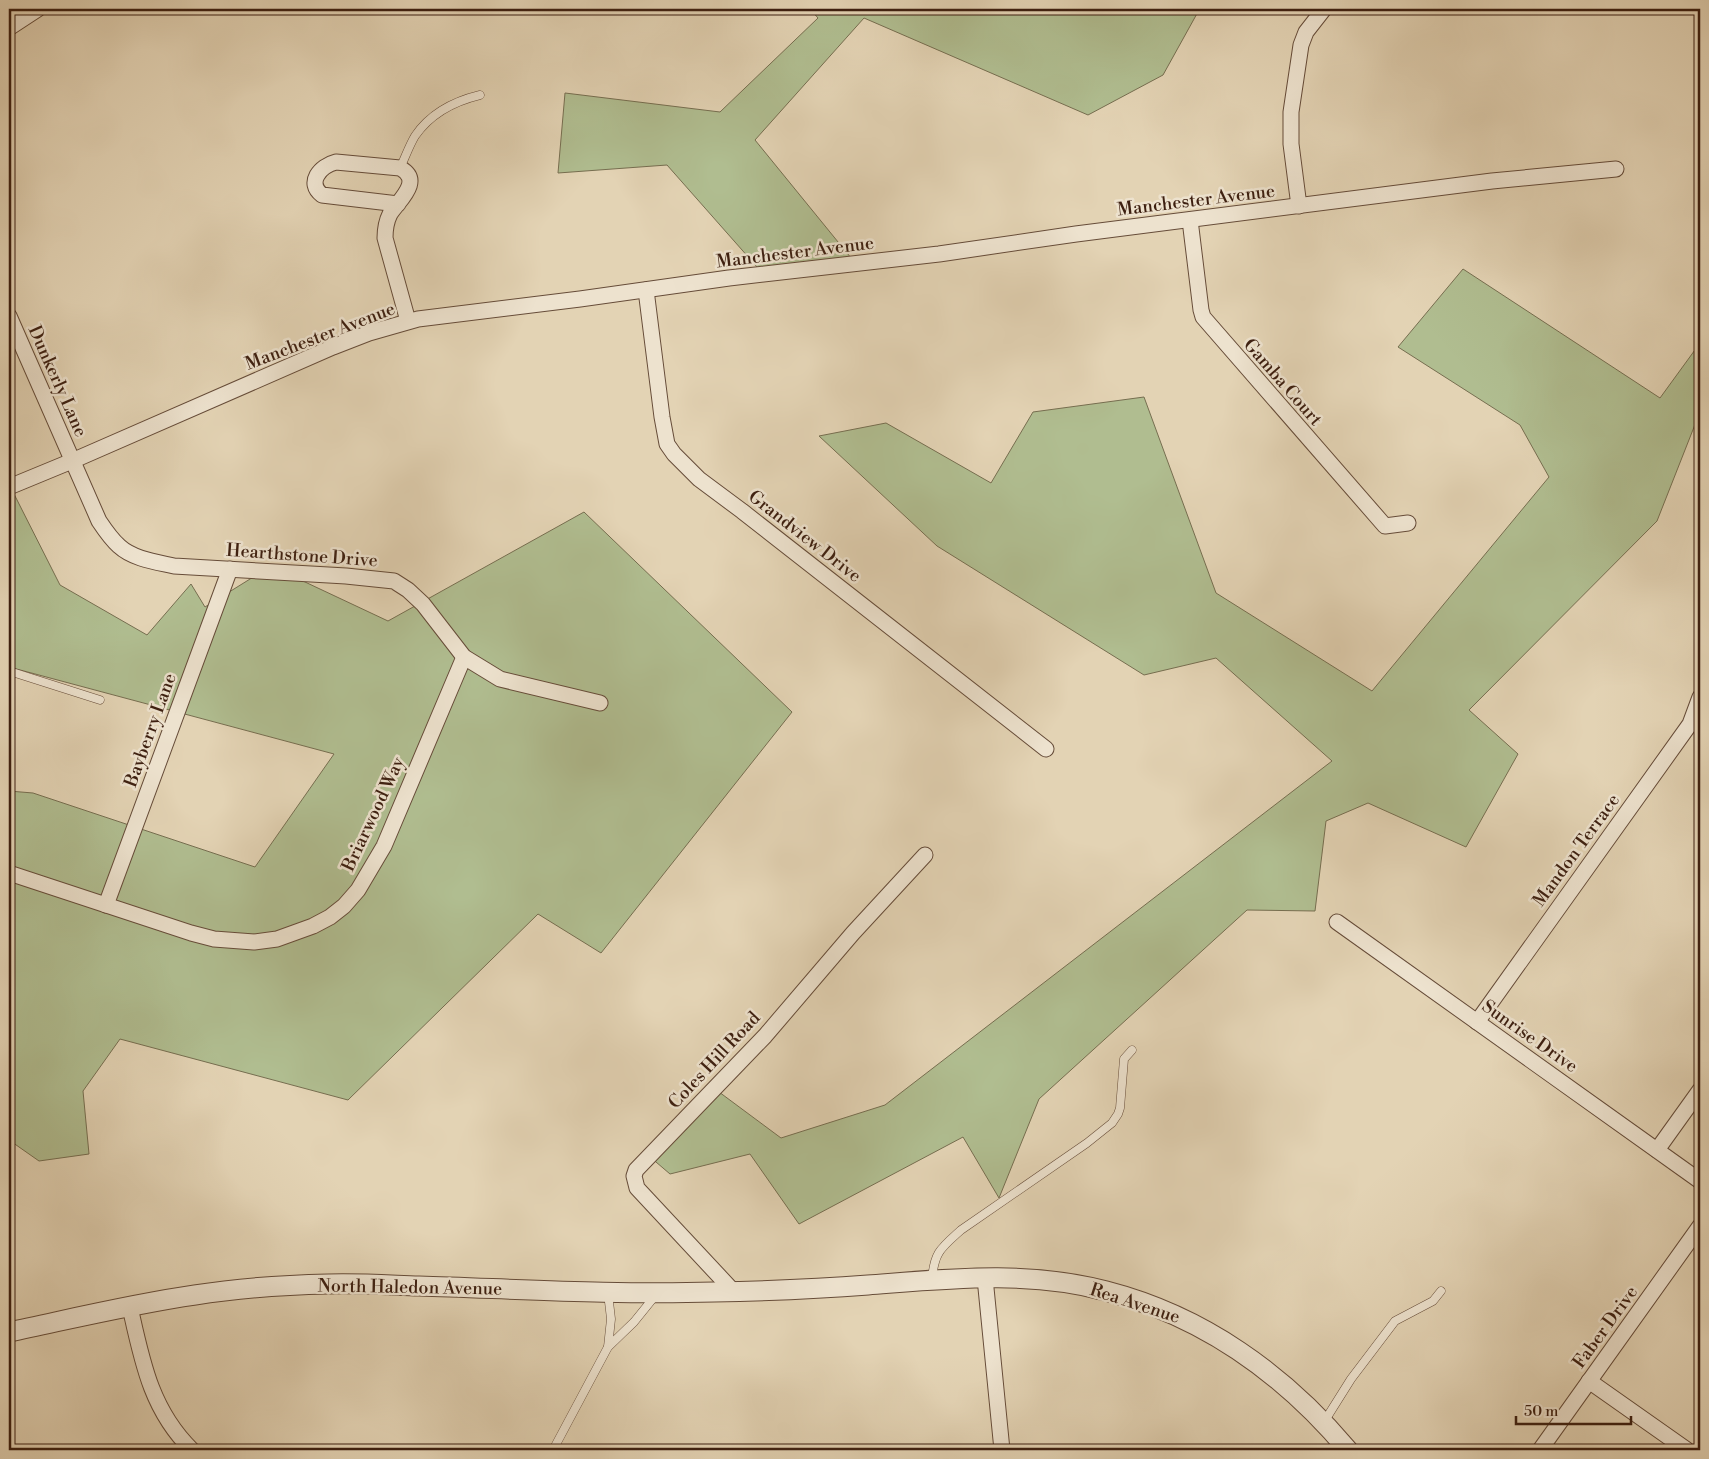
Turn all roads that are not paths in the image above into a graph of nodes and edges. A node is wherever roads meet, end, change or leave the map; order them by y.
1 (38, 9) edge
2 (1324, 9) edge
3 (9, 28) edge
4 (480, 95) dead end
5 (400, 168) junction
6 (1616, 169) dead end
7 (398, 204) junction
8 (1299, 206) junction
9 (1190, 220) junction
10 (646, 290) junction
11 (9, 316) edge
12 (408, 321) junction
13 (72, 461) junction
14 (9, 487) edge
15 (1408, 523) dead end
16 (230, 569) junction
17 (464, 657) junction
18 (9, 671) edge
19 (1700, 697) edge
20 (100, 700) dead end
21 (600, 703) dead end
22 (1046, 749) dead end
23 (925, 855) dead end
24 (9, 873) edge
25 (106, 905) junction
26 (1337, 922) dead end
27 (1477, 1022) junction
28 (1132, 1050) dead end
29 (1700, 1090) edge
30 (1657, 1150) junction
31 (1700, 1180) edge
32 (1700, 1226) edge
33 (985, 1278) junction
34 (932, 1280) junction
35 (816, 1288) joint
36 (608, 1291) junction
37 (1441, 1291) dead end
38 (734, 1292) junction
39 (658, 1293) junction
40 (130, 1307) junction
41 (9, 1332) edge
42 (608, 1347) junction
43 (1589, 1381) junction
44 (1324, 1422) junction
45 (192, 1450) edge
46 (553, 1450) edge
47 (1002, 1450) edge
48 (1348, 1450) edge
49 (1540, 1450) edge
50 (1687, 1450) edge

1 - 3 street
2 - 8 street
4 - 5 lane
5 - 7 street
5 - 7 street
6 - 8 street, Manchester Avenue
7 - 12 street
8 - 9 street, Manchester Avenue
9 - 10 street, Manchester Avenue
9 - 15 street, Gamba Court
10 - 12 street, Manchester Avenue
10 - 22 street, Grandview Drive
11 - 13 street, Dunkerly Lane
12 - 13 street, Manchester Avenue
13 - 14 street, Manchester Avenue
13 - 16 street, Hearthstone Drive
16 - 17 street, Hearthstone Drive
16 - 25 street, Bayberry Lane
17 - 21 street, Hearthstone Drive
17 - 25 street, Briarwood Way
18 - 20 lane
19 - 27 street, Mandon Terrace
23 - 38 street, Coles Hill Road
24 - 25 street, Briarwood Way
26 - 27 street, Sunrise Drive
27 - 30 street, Sunrise Drive
28 - 34 lane
29 - 30 street
30 - 31 street, Sunrise Drive
32 - 43 street, Faber Drive
33 - 34 street, Rea Avenue
33 - 44 street, Rea Avenue
33 - 47 street
34 - 35 street, Rea Avenue
35 - 38 street, North Haledon Avenue
36 - 39 street, North Haledon Avenue
36 - 40 street, North Haledon Avenue
36 - 42 lane
37 - 44 lane
38 - 39 street, North Haledon Avenue
39 - 42 lane
40 - 41 street, North Haledon Avenue
40 - 45 street
42 - 46 lane
43 - 49 street, Faber Drive
43 - 50 street
44 - 48 street, Rea Avenue

